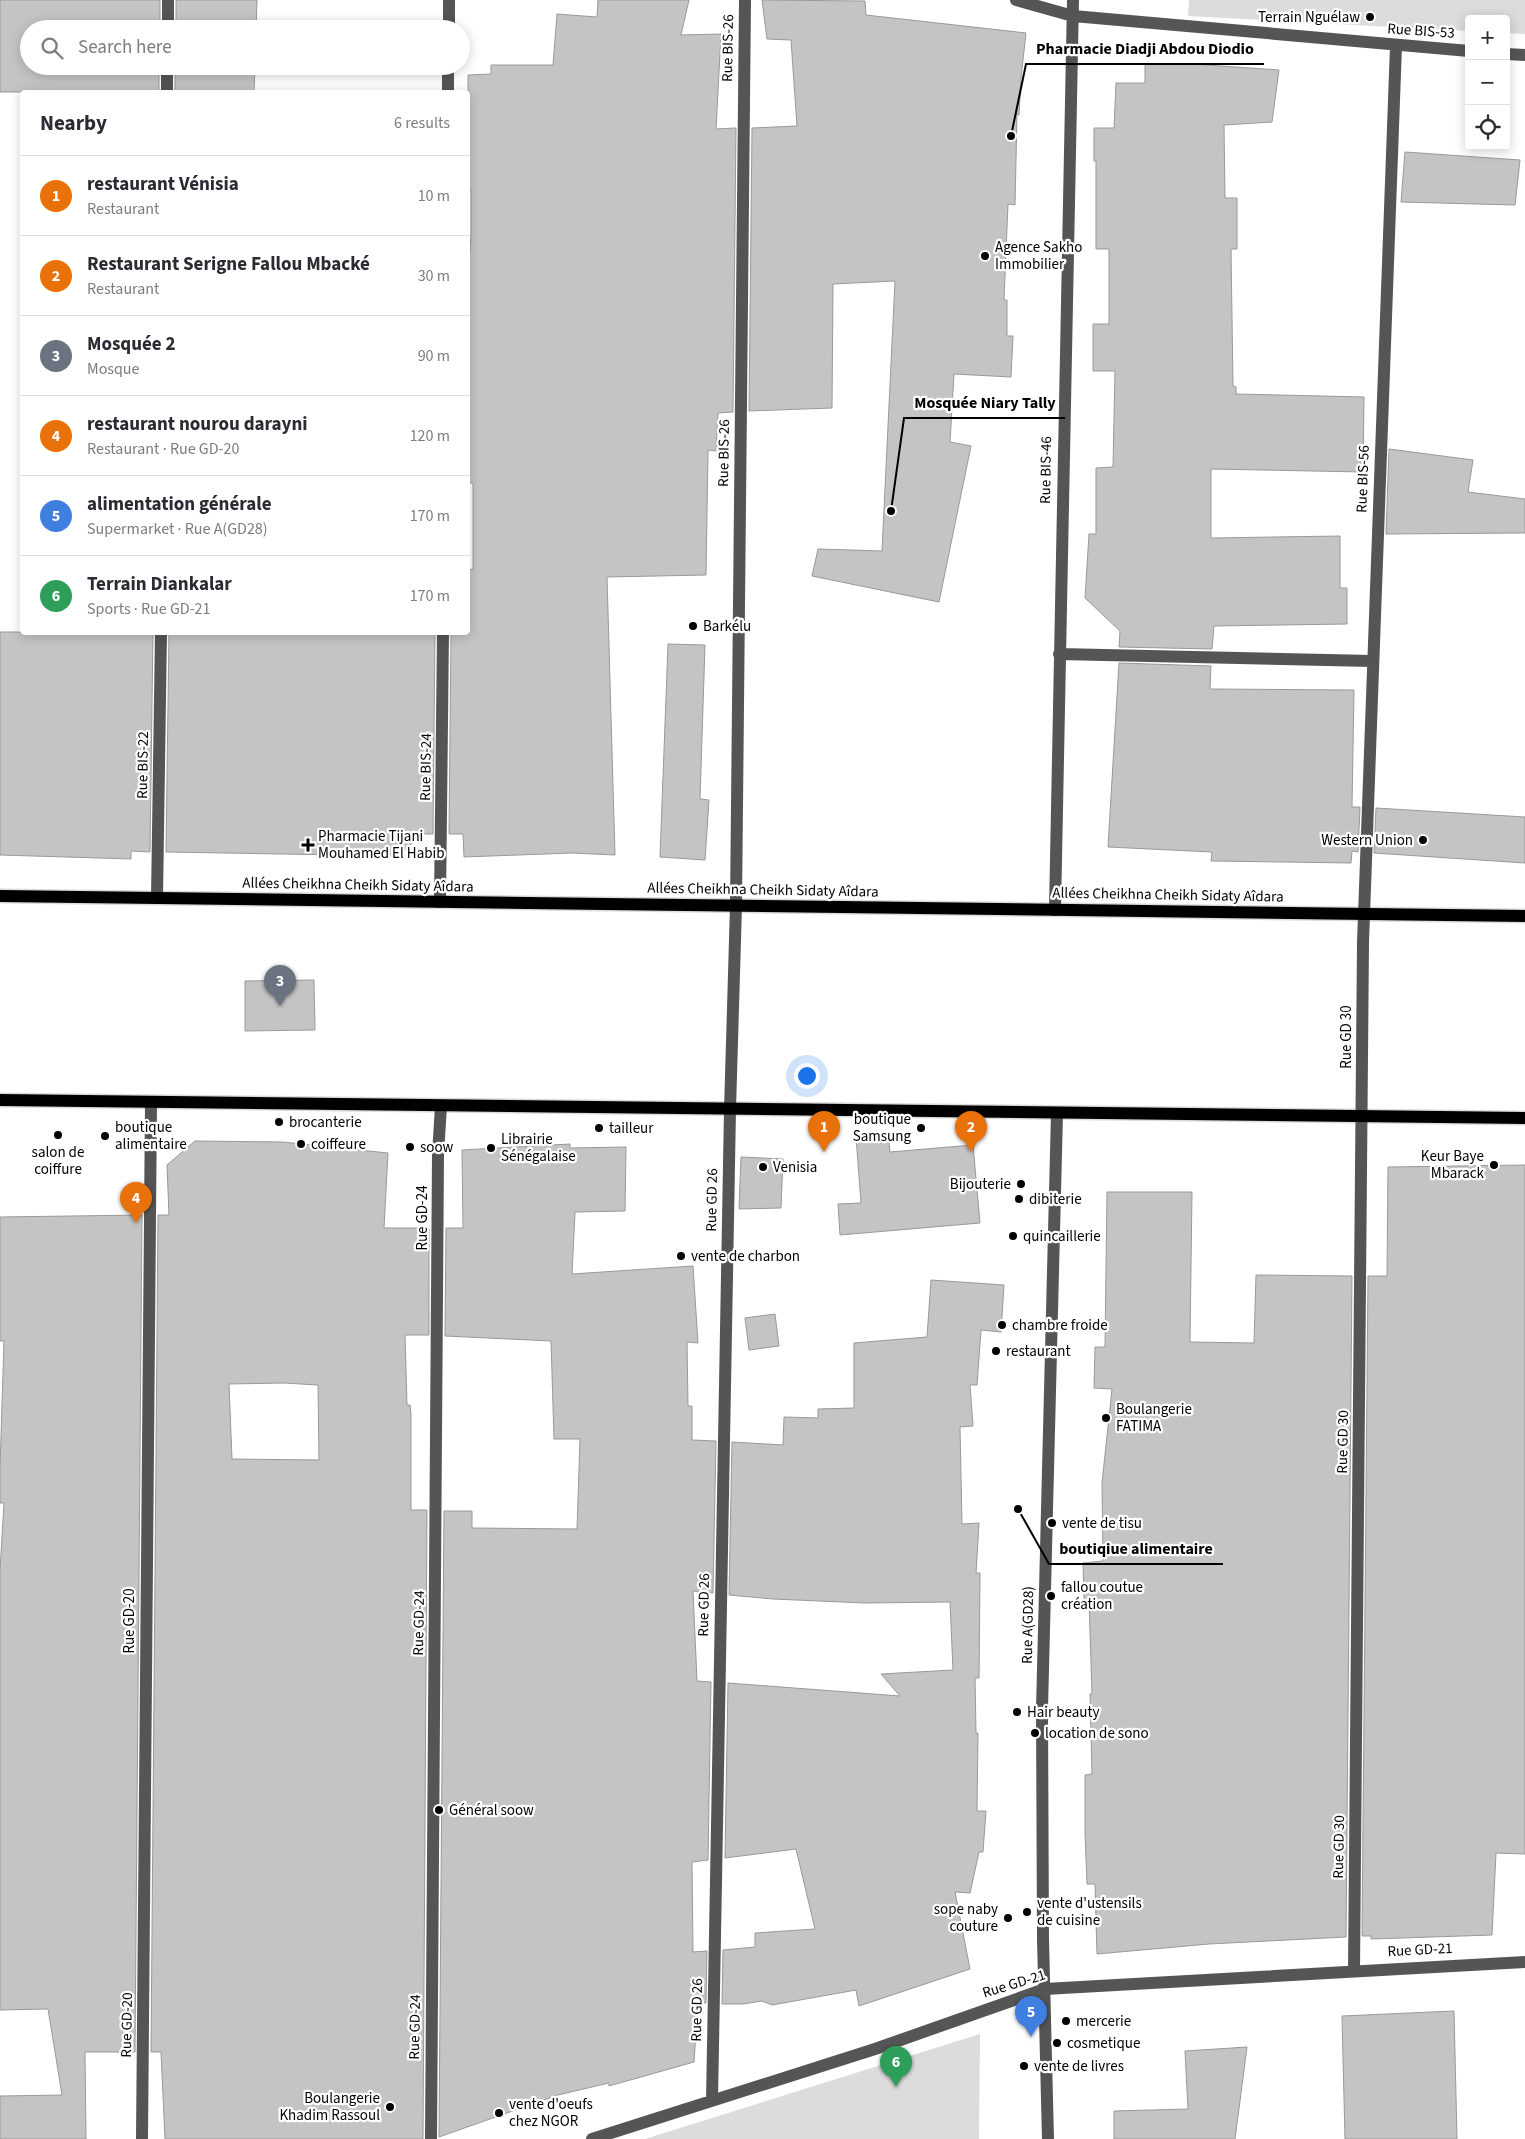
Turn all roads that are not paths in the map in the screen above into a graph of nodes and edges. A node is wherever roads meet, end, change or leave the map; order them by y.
1 (168, 0) edge
2 (449, 0) edge
3 (745, 0) edge
4 (1016, 0) edge
5 (1072, 0) edge
6 (1073, 16) junction
7 (168, 20) edge
8 (449, 20) edge
9 (1396, 46) junction
10 (1465, 51) edge
11 (1510, 54) edge
12 (1525, 55) edge
13 (167, 75) edge
14 (448, 75) edge
15 (167, 90) edge
16 (448, 90) edge
17 (160, 635) edge
18 (443, 635) edge
19 (1059, 654) junction
20 (1372, 661) junction
21 (0, 896) edge
22 (157, 898) junction
23 (440, 902) junction
24 (736, 906) junction
25 (1055, 910) junction
26 (1364, 914) junction
27 (1525, 916) edge
28 (734, 942) joint
29 (0, 1100) edge
30 (151, 1102) junction
31 (441, 1106) junction
32 (730, 1110) junction
33 (1057, 1113) junction
34 (1362, 1116) junction
35 (1525, 1118) edge
36 (1525, 1962) edge
37 (1354, 1970) junction
38 (1045, 1989) junction
39 (712, 2101) junction
40 (142, 2139) edge
41 (431, 2139) edge
42 (592, 2139) edge
43 (1048, 2139) edge

1 - 7 street
2 - 8 street
3 - 24 street, Rue BIS-26
4 - 6 street, Rue BIS-53
5 - 6 street, Rue BIS-46
6 - 9 street, Rue BIS-53
6 - 19 street, Rue BIS-46
9 - 10 street, Rue BIS-53
9 - 20 street, Rue BIS-56
11 - 12 street
13 - 15 street
14 - 16 street
17 - 22 street, Rue BIS-22
18 - 23 street, Rue BIS-24
19 - 20 street
19 - 25 street, Rue BIS-46
20 - 26 street, Rue BIS-56
21 - 22 main road, Allées Cheikhna Cheikh Sidaty Aîdara
22 - 23 main road, Allées Cheikhna Cheikh Sidaty Aîdara
23 - 24 main road, Allées Cheikhna Cheikh Sidaty Aîdara
24 - 25 main road, Allées Cheikhna Cheikh Sidaty Aîdara
24 - 28 street, Rue BIS-26
25 - 26 main road, Allées Cheikhna Cheikh Sidaty Aîdara
26 - 27 main road, Allées Cheikhna Cheikh Sidaty Aîdara
26 - 34 street, Rue GD 30
28 - 32 street, Rue GD 26
29 - 30 main road
30 - 31 main road
30 - 40 street, Rue GD-20
31 - 32 main road
31 - 41 street, Rue GD-24
32 - 33 main road
32 - 39 street, Rue GD 26
33 - 34 main road
33 - 38 street, Rue A(GD28)
34 - 35 main road
34 - 37 street, Rue GD 30
36 - 37 street, Rue GD-21
37 - 38 street, Rue GD-21
38 - 39 street, Rue GD-21
38 - 43 street, Rue A(GD28)
39 - 42 street, Rue GD-21

